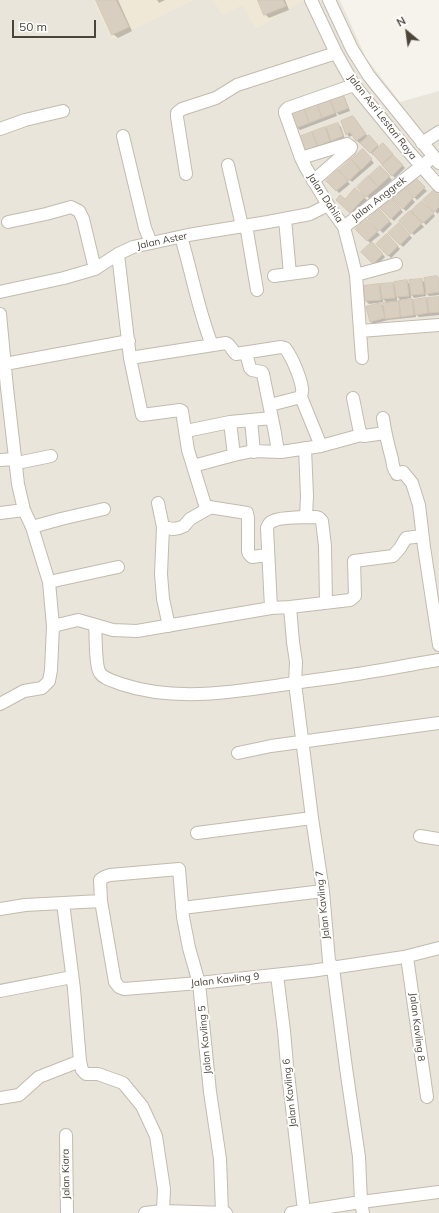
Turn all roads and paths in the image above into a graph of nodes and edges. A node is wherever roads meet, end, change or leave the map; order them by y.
1 (311, 0) edge
2 (329, 0) edge
3 (336, 53) junction
4 (354, 84) junction
5 (63, 111) dead end
6 (397, 112) junction
7 (385, 123) junction
8 (0, 129) edge
9 (439, 132) edge
10 (123, 136) dead end
11 (422, 143) junction
12 (301, 158) junction
13 (436, 160) edge
14 (228, 165) dead end
15 (422, 166) junction
16 (186, 174) dead end
17 (313, 181) junction
18 (439, 186) edge
19 (328, 205) junction
20 (285, 219) junction
21 (8, 222) dead end
22 (244, 225) junction
23 (344, 227) junction
24 (181, 236) junction
25 (151, 243) junction
26 (118, 254) junction
27 (396, 264) dead end
28 (94, 269) junction
29 (312, 271) dead end
30 (290, 274) junction
31 (356, 275) junction
32 (274, 276) dead end
33 (257, 290) dead end
34 (0, 295) edge
35 (0, 314) edge
36 (439, 325) edge
37 (360, 331) junction
38 (129, 341) junction
39 (212, 345) junction
40 (246, 353) junction
41 (130, 358) junction
42 (362, 358) dead end
43 (5, 364) junction
44 (301, 397) junction
45 (353, 398) dead end
46 (270, 405) junction
47 (272, 418) junction
48 (383, 418) dead end
49 (251, 420) junction
50 (230, 422) junction
51 (186, 431) junction
52 (385, 433) junction
53 (362, 435) junction
54 (321, 446) junction
55 (305, 448) junction
56 (254, 452) junction
57 (278, 452) junction
58 (234, 455) junction
59 (51, 456) dead end
60 (0, 460) edge
61 (16, 461) junction
62 (193, 466) junction
63 (158, 503) dead end
64 (211, 507) junction
65 (24, 510) junction
66 (104, 510) dead end
67 (0, 513) edge
68 (306, 517) junction
69 (32, 527) junction
70 (163, 527) junction
71 (422, 536) junction
72 (268, 555) junction
73 (118, 568) dead end
74 (49, 582) junction
75 (326, 603) junction
76 (290, 607) junction
77 (271, 608) junction
78 (95, 625) junction
79 (53, 626) junction
80 (169, 626) junction
81 (439, 646) edge
82 (439, 660) edge
83 (295, 682) junction
84 (0, 704) edge
85 (439, 723) edge
86 (303, 741) junction
87 (238, 752) dead end
88 (312, 818) junction
89 (197, 833) dead end
90 (420, 836) dead end
91 (439, 839) edge
92 (100, 880) joint
93 (323, 891) junction
94 (101, 901) junction
95 (63, 903) junction
96 (182, 908) junction
97 (0, 909) edge
98 (439, 948) edge
99 (408, 957) junction
100 (333, 968) junction
101 (277, 975) junction
102 (72, 978) junction
103 (199, 983) junction
104 (0, 991) edge
105 (80, 1061) junction
106 (428, 1097) dead end
107 (0, 1098) edge
108 (66, 1135) dead end
109 (439, 1192) edge
110 (362, 1207) edge
111 (163, 1211) junction
112 (304, 1211) junction
113 (67, 1213) edge
114 (146, 1213) edge
115 (224, 1213) edge
116 (291, 1213) edge

1 - 3 street, Jalan Asri Lestari Raya
2 - 6 street, Jalan Asri Lestari Raya
3 - 4 street, Jalan Asri Lestari Raya
3 - 16 street
4 - 7 street, Jalan Asri Lestari Raya
4 - 12 street, Jalan Dahlia
5 - 8 street
6 - 7 street
6 - 11 street, Jalan Asri Lestari Raya
7 - 15 street, Jalan Asri Lestari Raya
9 - 11 street
10 - 25 street
11 - 13 street, Jalan Asri Lestari Raya
12 - 17 street, Jalan Dahlia
12 - 17 street
13 - 15 street, Jalan Anggrek
14 - 22 street
15 - 18 street, Jalan Asri Lestari Raya
15 - 23 street, Jalan Anggrek
17 - 19 street, Jalan Dahlia
19 - 20 street, Jalan Aster
19 - 23 street, Jalan Dahlia
20 - 22 street, Jalan Aster
20 - 30 street
21 - 28 street
22 - 24 street, Jalan Aster
22 - 33 street
23 - 31 street, Jalan Dahlia
24 - 25 street, Jalan Aster
24 - 39 street
25 - 26 street, Jalan Aster
26 - 28 street, Jalan Aster
26 - 38 street
27 - 31 street
28 - 34 street, Jalan Aster
29 - 30 street
30 - 32 street
31 - 37 street, Jalan Dahlia
35 - 43 street
36 - 37 street
37 - 42 street, Jalan Dahlia
38 - 41 street
38 - 43 street
39 - 40 street
39 - 41 street
40 - 44 street
40 - 46 street
41 - 51 street
43 - 61 street
44 - 46 street
44 - 54 street
45 - 53 street
46 - 47 street
47 - 49 street
47 - 57 street
48 - 52 street
49 - 50 street
49 - 56 street
50 - 51 street
50 - 58 street
51 - 62 street
52 - 53 street
52 - 71 street
53 - 54 street
54 - 55 street
55 - 57 street
55 - 68 street
56 - 57 street
56 - 58 street
58 - 62 street
59 - 61 street
60 - 61 street
61 - 65 street
62 - 64 street
63 - 70 street
64 - 70 street
64 - 72 street
65 - 67 street
65 - 69 street
66 - 69 street
68 - 72 street
68 - 75 street
69 - 74 street
70 - 80 street
71 - 75 street
71 - 81 street
72 - 77 street
73 - 74 street
74 - 79 street
75 - 76 street
76 - 77 street
76 - 83 street, Jalan Kavling 7
77 - 80 street
78 - 79 street
78 - 80 street
78 - 83 street
79 - 84 street
82 - 83 street
83 - 86 street, Jalan Kavling 7
85 - 86 street
86 - 87 street
86 - 88 street, Jalan Kavling 7
88 - 89 street
88 - 93 street, Jalan Kavling 7
90 - 91 street
92 - 94 street, Jalan Kavling 9
92 - 96 street, Jalan Kavling 5
93 - 96 street
93 - 100 street, Jalan Kavling 7
94 - 95 street
94 - 103 street, Jalan Kavling 9
95 - 97 street
95 - 102 street
96 - 103 street, Jalan Kavling 5
98 - 99 street, Jalan Kavling 9
99 - 100 street, Jalan Kavling 9
99 - 106 street, Jalan Kavling 8
100 - 101 street, Jalan Kavling 9
100 - 110 street, Jalan Kavling 7
101 - 103 street, Jalan Kavling 9
101 - 112 street, Jalan Kavling 6
102 - 104 street
102 - 105 street
103 - 115 street, Jalan Kavling 5
105 - 107 street
105 - 111 street
108 - 113 street, Jalan Kiara
109 - 110 street
110 - 112 street
111 - 114 street
111 - 115 street
112 - 116 street

